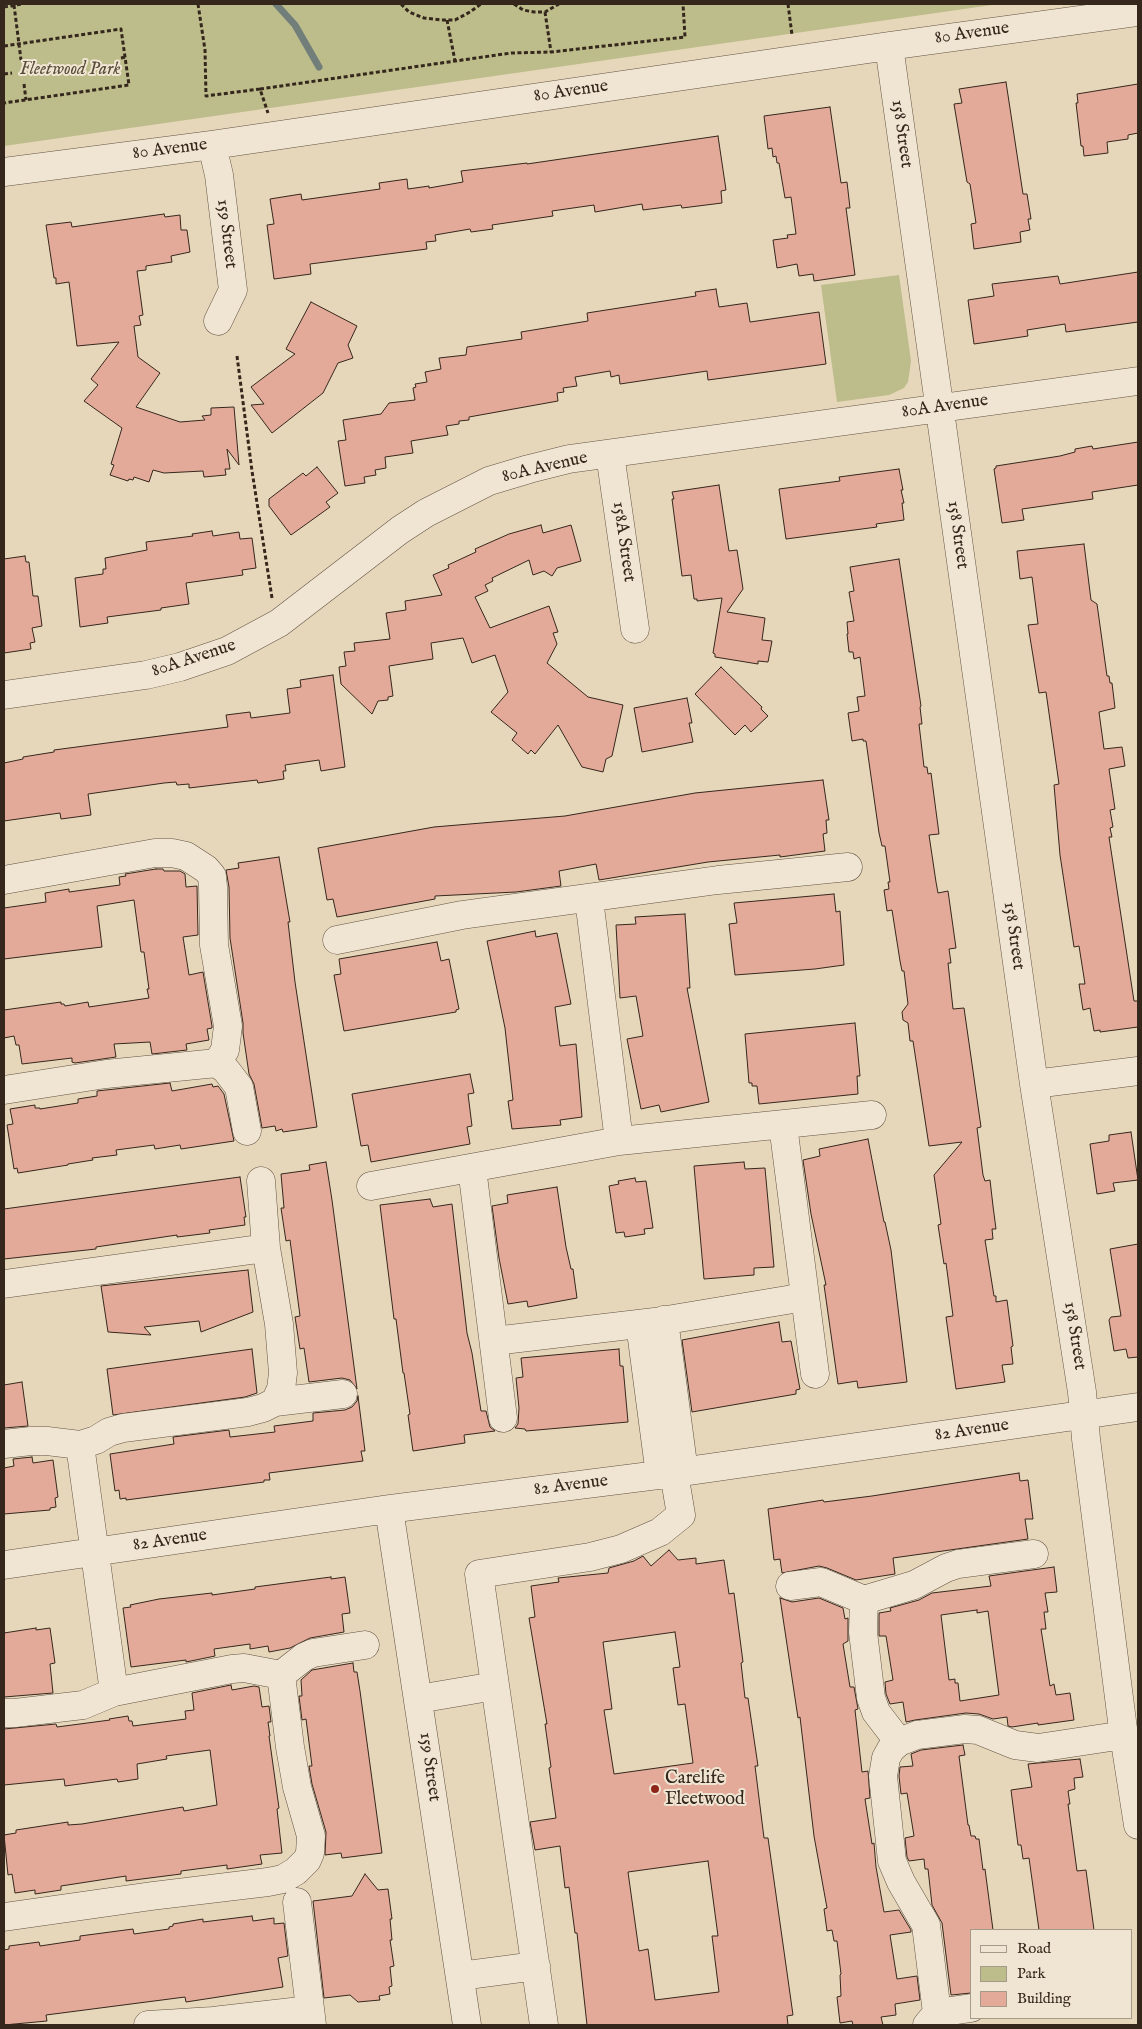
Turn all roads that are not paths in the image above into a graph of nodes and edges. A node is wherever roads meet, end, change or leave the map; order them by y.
1 (1138, 12) edge
2 (889, 46) junction
3 (212, 145) junction
4 (4, 172) edge
5 (218, 321) dead end
6 (1138, 381) edge
7 (939, 407) junction
8 (610, 454) junction
9 (635, 629) dead end
10 (4, 694) edge
11 (848, 867) dead end
12 (4, 880) edge
13 (589, 899) junction
14 (337, 940) dead end
15 (217, 1063) junction
16 (1138, 1071) edge
17 (1034, 1084) junction
18 (4, 1090) edge
19 (872, 1115) dead end
20 (783, 1125) junction
21 (247, 1131) dead end
22 (618, 1141) junction
23 (472, 1168) junction
24 (261, 1182) dead end
25 (371, 1186) dead end
26 (266, 1248) junction
27 (4, 1284) edge
28 (804, 1297) junction
29 (652, 1322) junction
30 (494, 1341) junction
31 (815, 1374) dead end
32 (343, 1394) dead end
33 (275, 1402) junction
34 (1138, 1407) edge
35 (1084, 1414) junction
36 (504, 1418) dead end
37 (4, 1444) edge
38 (80, 1445) junction
39 (673, 1473) junction
40 (389, 1509) junction
41 (93, 1552) junction
42 (1034, 1554) dead end
43 (4, 1565) edge
44 (790, 1586) dead end
45 (864, 1600) junction
46 (364, 1645) dead end
47 (281, 1675) junction
48 (495, 1686) junction
49 (114, 1692) junction
50 (418, 1698) junction
51 (4, 1712) edge
52 (1129, 1730) edge
53 (899, 1742) junction
54 (1138, 1826) edge
55 (297, 1902) dead end
56 (4, 1917) edge
57 (536, 1966) junction
58 (460, 1976) junction
59 (970, 2008) edge
60 (311, 2018) edge
61 (932, 2019) edge
62 (148, 2025) edge
63 (467, 2025) edge
64 (544, 2025) edge

1 - 2 street, 80 Avenue
2 - 3 street, 80 Avenue
2 - 7 street, 158 Street
3 - 4 street, 80 Avenue
3 - 5 street, 159 Street
6 - 7 street, 80A Avenue
7 - 8 street, 80A Avenue
7 - 17 street, 158 Street
8 - 9 street, 158A Street
8 - 10 street, 80A Avenue
11 - 13 street
12 - 15 street
13 - 14 street
13 - 22 street
15 - 18 street
15 - 21 street
16 - 17 street
17 - 35 street, 158 Street
19 - 20 street
20 - 22 street
20 - 28 street
22 - 23 street
23 - 25 street
23 - 30 street
24 - 26 street
26 - 27 street
26 - 33 street
28 - 29 street
28 - 31 street
29 - 30 street
29 - 39 street
30 - 36 street
32 - 33 street
33 - 38 street
34 - 35 street, 82 Avenue
35 - 39 street, 82 Avenue
35 - 52 street, 158 Street
37 - 38 street
38 - 41 street
39 - 40 street, 82 Avenue
39 - 48 street
40 - 41 street, 82 Avenue
40 - 50 street, 159 Street
41 - 43 street, 82 Avenue
41 - 49 street
42 - 45 street
44 - 45 street
45 - 53 street
46 - 47 street
47 - 49 street
47 - 56 street
48 - 50 street
48 - 57 street
49 - 51 street
50 - 58 street, 159 Street
52 - 53 street
52 - 54 street, 158 Street
53 - 61 street
55 - 60 street
57 - 58 street
57 - 64 street
58 - 63 street, 159 Street
59 - 61 street
60 - 62 street

